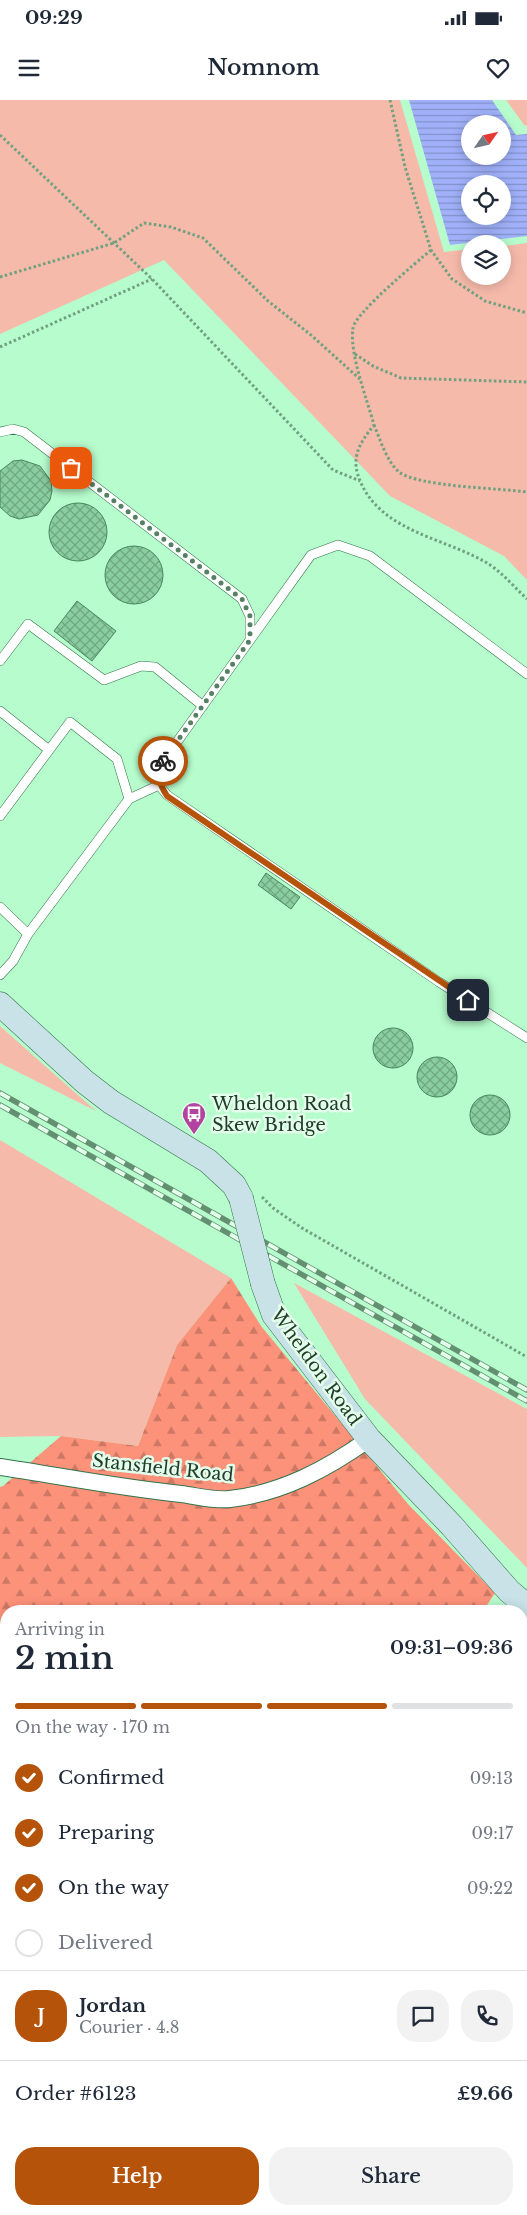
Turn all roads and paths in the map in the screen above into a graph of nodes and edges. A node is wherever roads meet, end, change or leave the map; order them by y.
1 (390, 100) edge
2 (0, 135) edge
3 (114, 243) junction
4 (431, 250) junction
5 (0, 277) edge
6 (152, 279) junction
7 (527, 313) edge
8 (0, 347) edge
9 (355, 353) junction
10 (362, 382) junction
11 (527, 382) edge
12 (374, 425) junction
13 (0, 432) edge
14 (360, 481) junction
15 (527, 492) edge
16 (527, 599) edge
17 (250, 640) junction
18 (0, 661) edge
19 (527, 674) edge
20 (203, 706) junction
21 (0, 711) edge
22 (50, 750) junction
23 (160, 785) junction
24 (129, 798) junction
25 (0, 816) edge
26 (0, 907) edge
27 (28, 934) junction
28 (0, 975) edge
29 (0, 1004) edge
30 (527, 1038) edge
31 (249, 1196) junction
32 (527, 1358) edge
33 (369, 1439) junction
34 (0, 1467) edge
35 (526, 1605) edge

1 - 4 path
2 - 3 path
3 - 5 path
3 - 6 path
3 - 10 path
4 - 7 path
4 - 9 path
6 - 8 path
6 - 14 path
9 - 10 path
9 - 11 path
10 - 12 path
12 - 14 path
12 - 15 path
13 - 17 lane
14 - 16 path
17 - 19 lane
17 - 20 lane
18 - 20 lane
20 - 23 lane
21 - 22 lane
22 - 24 lane
22 - 25 lane
23 - 24 lane
23 - 30 lane
24 - 27 lane
26 - 27 lane
27 - 28 lane
29 - 31 street, Wheldon Road
31 - 32 path
31 - 33 street, Wheldon Road, bridge
33 - 34 street, Stansfield Road
33 - 35 street, Wheldon Road

